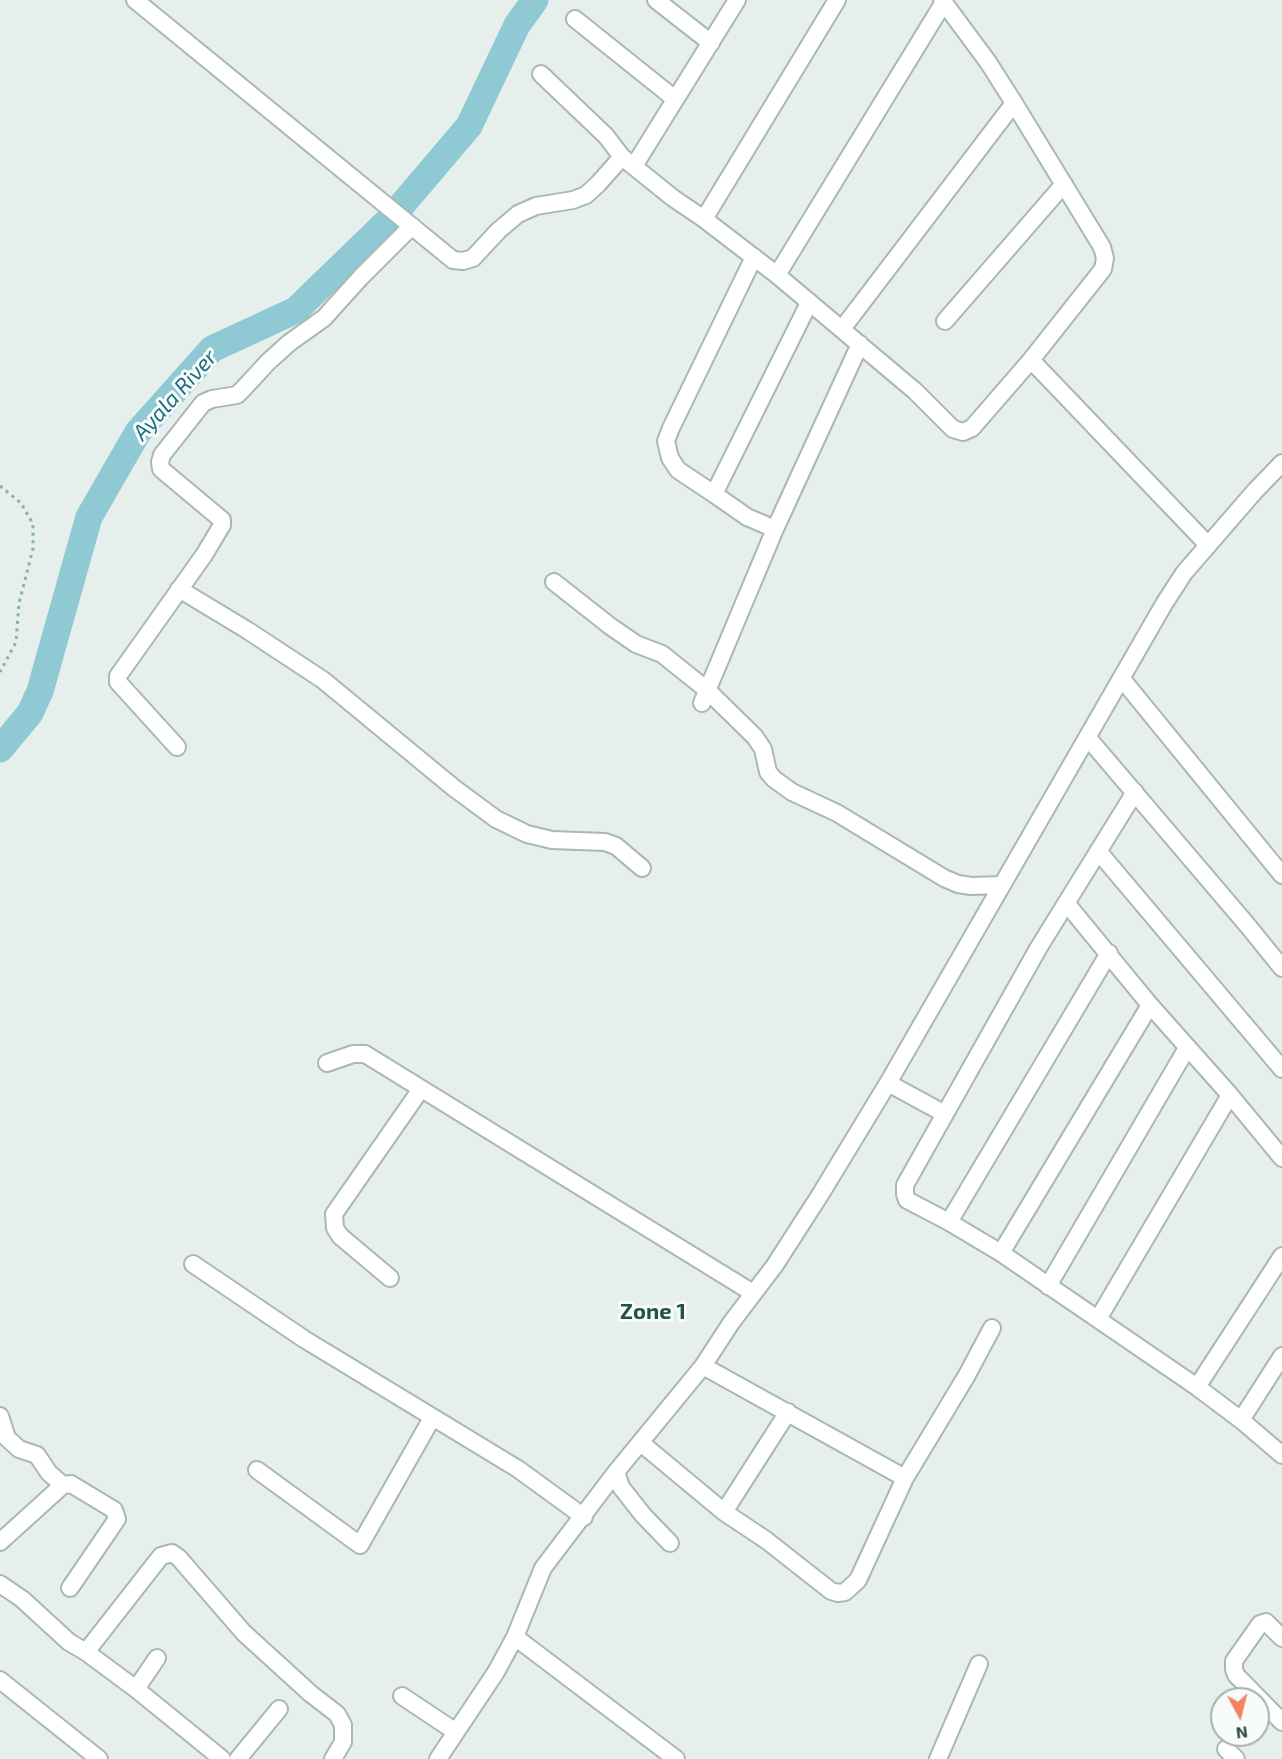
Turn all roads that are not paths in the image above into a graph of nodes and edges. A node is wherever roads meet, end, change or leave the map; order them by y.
1 (135, 0) edge
2 (656, 0) edge
3 (737, 0) edge
4 (837, 0) edge
5 (943, 1) edge
6 (575, 19) dead end
7 (711, 43) junction
8 (541, 74) dead end
9 (675, 99) junction
10 (1014, 103) junction
11 (628, 161) junction
12 (1064, 184) junction
13 (704, 219) junction
14 (409, 223) junction
15 (754, 257) junction
16 (777, 275) junction
17 (809, 303) junction
18 (945, 321) dead end
19 (842, 328) junction
20 (860, 344) junction
21 (1031, 360) junction
22 (1282, 463) edge
23 (714, 494) junction
24 (775, 529) junction
25 (1208, 545) junction
26 (554, 582) dead end
27 (179, 589) junction
28 (1122, 678) junction
29 (705, 696) junction
30 (1088, 738) junction
31 (177, 747) dead end
32 (1135, 792) junction
33 (1098, 851) junction
34 (642, 868) dead end
35 (1282, 875) edge
36 (1002, 885) junction
37 (1067, 904) junction
38 (1109, 953) junction
39 (1282, 968) edge
40 (1150, 1005) junction
41 (1187, 1048) junction
42 (327, 1064) dead end
43 (1282, 1069) edge
44 (888, 1083) junction
45 (421, 1089) junction
46 (1230, 1095) junction
47 (945, 1114) junction
48 (1276, 1139) edge
49 (1282, 1158) edge
50 (949, 1222) junction
51 (1001, 1253) junction
52 (1282, 1256) edge
53 (193, 1264) dead end
54 (390, 1278) dead end
55 (1048, 1286) junction
56 (753, 1293) junction
57 (1098, 1319) junction
58 (992, 1328) dead end
59 (1282, 1356) edge
60 (703, 1366) junction
61 (1197, 1387) junction
62 (788, 1412) junction
63 (0, 1416) edge
64 (432, 1418) junction
65 (1241, 1420) junction
66 (641, 1443) junction
67 (1282, 1455) edge
68 (257, 1470) dead end
69 (616, 1472) junction
70 (905, 1478) junction
71 (63, 1485) junction
72 (724, 1512) junction
73 (584, 1517) junction
74 (0, 1542) edge
75 (670, 1543) dead end
76 (0, 1584) edge
77 (70, 1588) dead end
78 (515, 1637) junction
79 (1282, 1638) edge
80 (86, 1652) junction
81 (157, 1658) dead end
82 (979, 1664) dead end
83 (0, 1680) edge
84 (136, 1689) junction
85 (7, 1691) edge
86 (402, 1696) dead end
87 (279, 1709) dead end
88 (1282, 1722) edge
89 (456, 1732) junction
90 (99, 1759) edge
91 (222, 1759) edge
92 (238, 1759) edge
93 (333, 1759) edge
94 (438, 1759) edge
95 (675, 1759) edge
96 (938, 1759) edge

1 - 14 street
2 - 7 street
3 - 7 street
4 - 13 street
5 - 10 street
5 - 16 street
6 - 9 street
7 - 9 street
8 - 11 street
9 - 11 street
10 - 12 street
10 - 19 street
11 - 13 street
11 - 14 street
12 - 18 street
12 - 21 street
13 - 15 street
14 - 27 street
15 - 16 street
15 - 23 street
16 - 17 street
17 - 19 street
17 - 23 street
19 - 20 street
20 - 21 street
20 - 24 street
21 - 25 street
22 - 25 street
23 - 24 street
24 - 29 street
25 - 28 street
26 - 29 street
27 - 31 street
27 - 34 street
28 - 30 street
28 - 35 street
29 - 36 street
30 - 32 street
30 - 36 street
32 - 33 street
32 - 39 street
33 - 37 street
33 - 43 street
36 - 44 street
37 - 38 street
37 - 47 street
38 - 40 street
38 - 50 street
40 - 41 street
40 - 51 street
41 - 46 street
41 - 55 street
42 - 45 street
44 - 47 street
44 - 56 street
45 - 54 street
45 - 56 street
46 - 48 street
46 - 57 street
47 - 50 street
48 - 49 street
50 - 51 street
51 - 55 street
52 - 61 street
53 - 64 street
55 - 57 street
56 - 60 street
57 - 61 street
58 - 70 street
59 - 65 street
60 - 62 street
60 - 66 street
61 - 65 street
62 - 70 street
62 - 72 street
63 - 71 street
64 - 68 street
64 - 73 street
65 - 67 street
66 - 69 street
66 - 72 street
69 - 73 street
69 - 75 street
70 - 72 street
71 - 74 street
71 - 77 street
73 - 78 street
76 - 80 street
78 - 89 street
78 - 95 street
79 - 88 street
80 - 84 street
80 - 93 street
81 - 84 street
82 - 96 street
83 - 85 street
84 - 91 street
85 - 90 street
86 - 89 street
87 - 92 street
89 - 94 street

